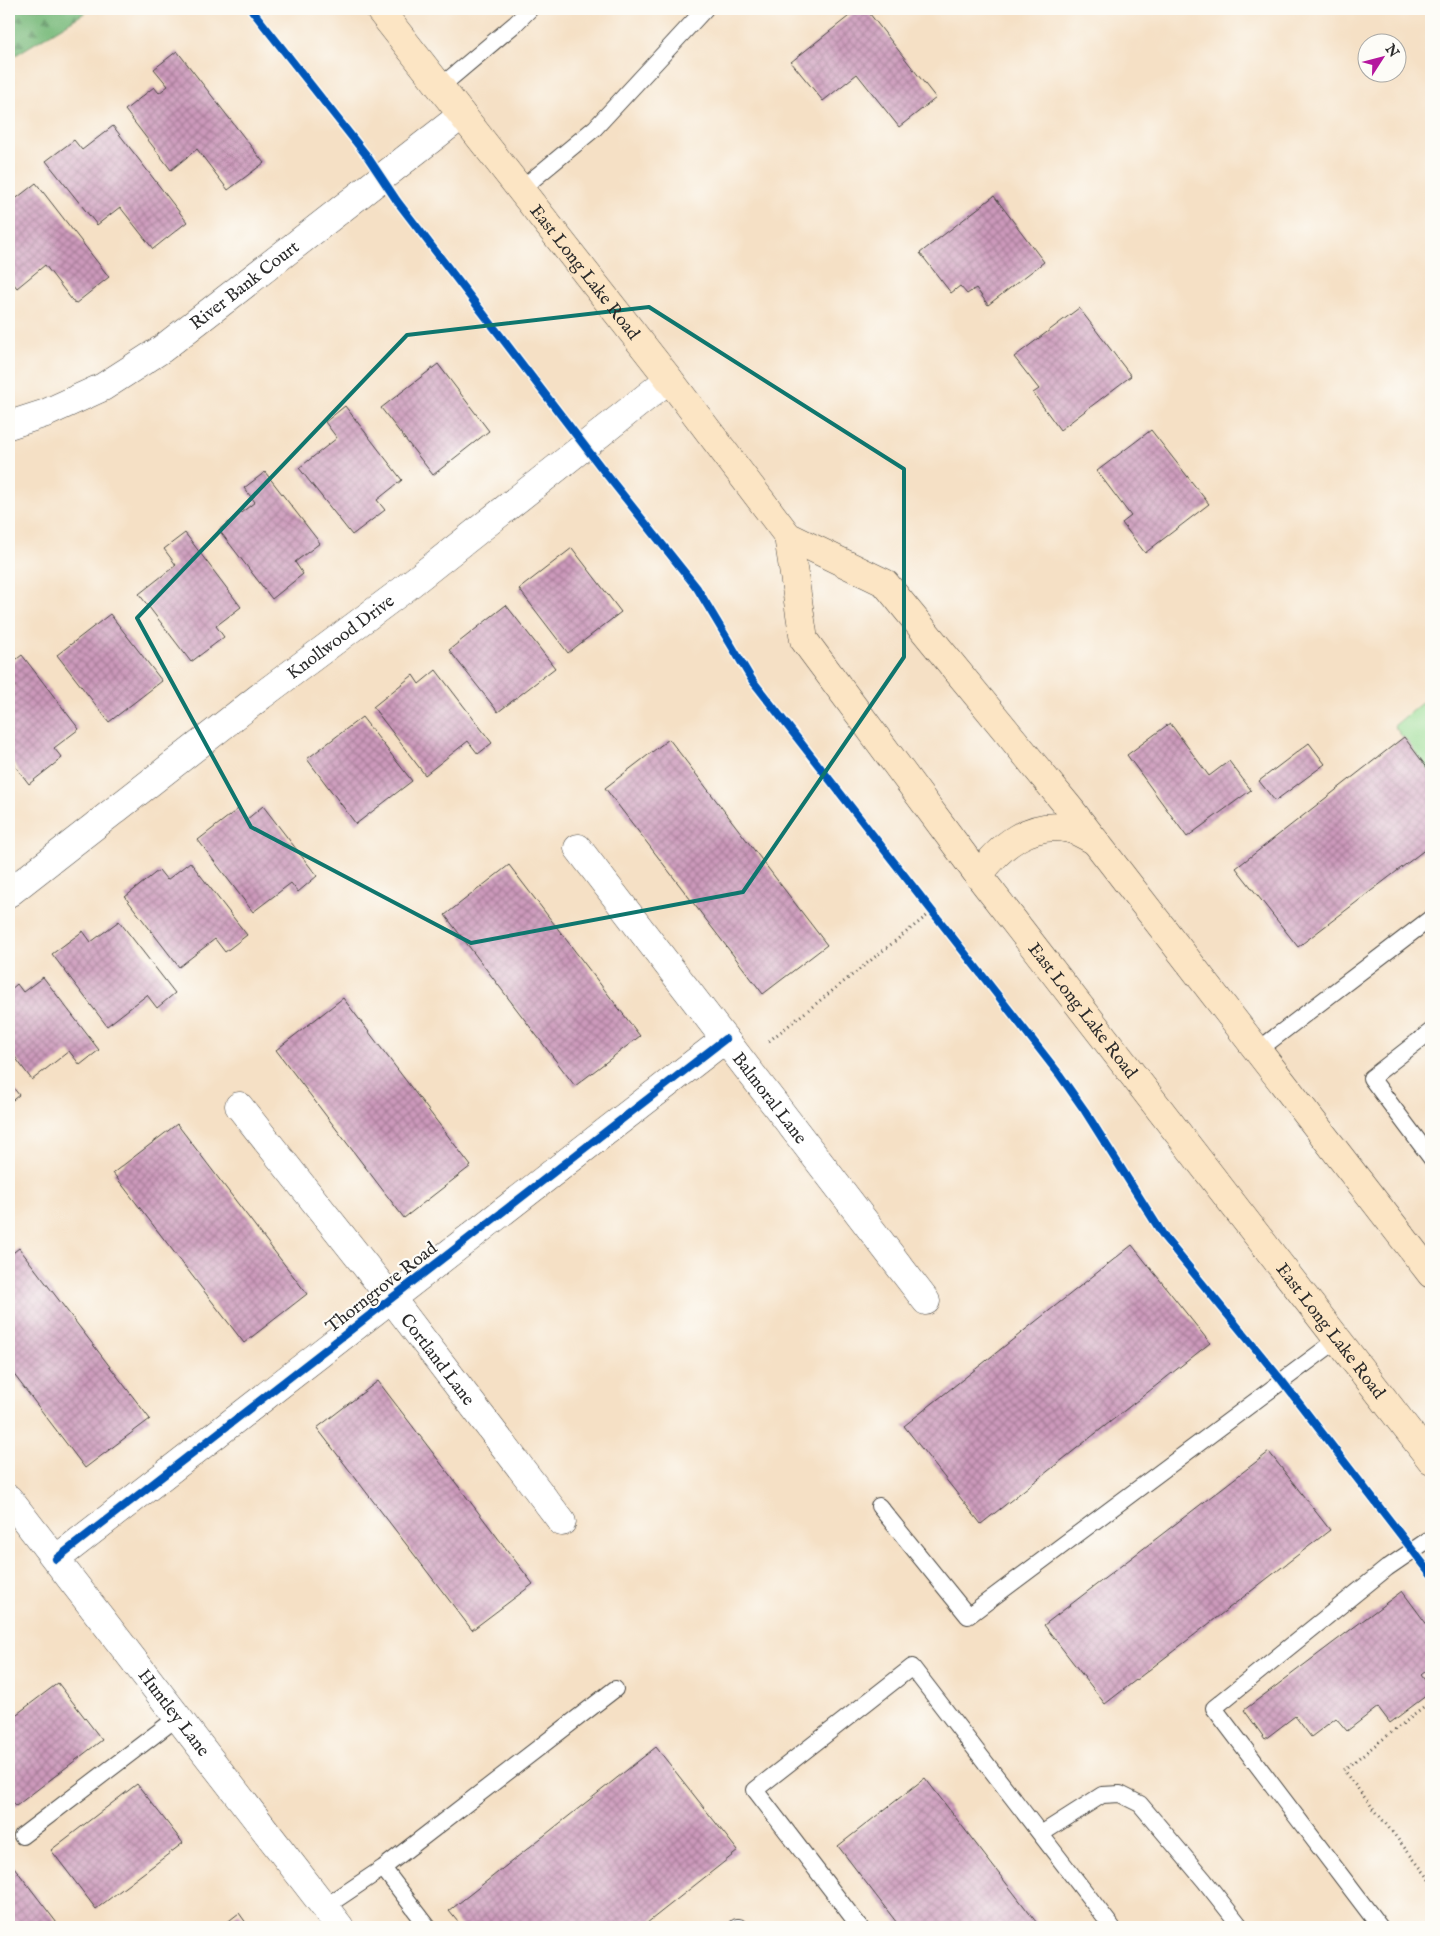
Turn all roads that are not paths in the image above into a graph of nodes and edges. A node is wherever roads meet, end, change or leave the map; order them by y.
1 (379, 9) edge
2 (530, 9) edge
3 (705, 9) edge
4 (440, 87) junction
5 (462, 115) junction
6 (520, 190) junction
7 (669, 379) junction
8 (9, 425) edge
9 (788, 536) junction
10 (1095, 841) junction
11 (578, 848) dead end
12 (978, 876) junction
13 (9, 893) edge
14 (1431, 918) edge
15 (1431, 1031) edge
16 (725, 1039) junction
17 (1257, 1050) junction
18 (239, 1106) dead end
19 (1431, 1158) edge
20 (1431, 1272) edge
21 (391, 1298) junction
22 (926, 1301) dead end
23 (1337, 1340) junction
24 (1431, 1460) edge
25 (9, 1499) edge
26 (879, 1506) dead end
27 (562, 1522) dead end
28 (1431, 1538) edge
29 (56, 1559) junction
30 (615, 1689) dead end
31 (178, 1717) junction
32 (1041, 1834) junction
33 (22, 1836) dead end
34 (383, 1868) junction
35 (332, 1917) edge
36 (428, 1927) edge
37 (860, 1927) edge
38 (1112, 1927) edge
39 (1241, 1927) edge
40 (1380, 1927) edge

1 - 4 main road, East Long Lake Road
2 - 4 lane
3 - 6 lane
4 - 5 main road, East Long Lake Road
5 - 6 main road, East Long Lake Road
5 - 8 street, River Bank Court
6 - 7 main road, East Long Lake Road
7 - 9 main road, East Long Lake Road
7 - 13 street, Knollwood Drive
9 - 10 main road, East Long Lake Road
9 - 12 main road, East Long Lake Road
10 - 12 main road
10 - 17 main road, East Long Lake Road
11 - 16 street, Balmoral Lane
12 - 23 main road, East Long Lake Road
14 - 17 lane
15 - 19 lane
16 - 21 street, Thorngrove Road
16 - 22 street, Balmoral Lane
17 - 20 main road, East Long Lake Road
18 - 21 street, Cortland Lane
21 - 27 street, Cortland Lane
21 - 29 street, Thorngrove Road
23 - 24 main road, East Long Lake Road
23 - 26 lane
25 - 29 street, Huntley Lane
28 - 40 lane
29 - 31 street, Huntley Lane
30 - 34 lane
31 - 33 lane
31 - 35 street, Huntley Lane
32 - 37 lane
32 - 38 lane
32 - 39 lane
34 - 35 lane
34 - 36 lane

